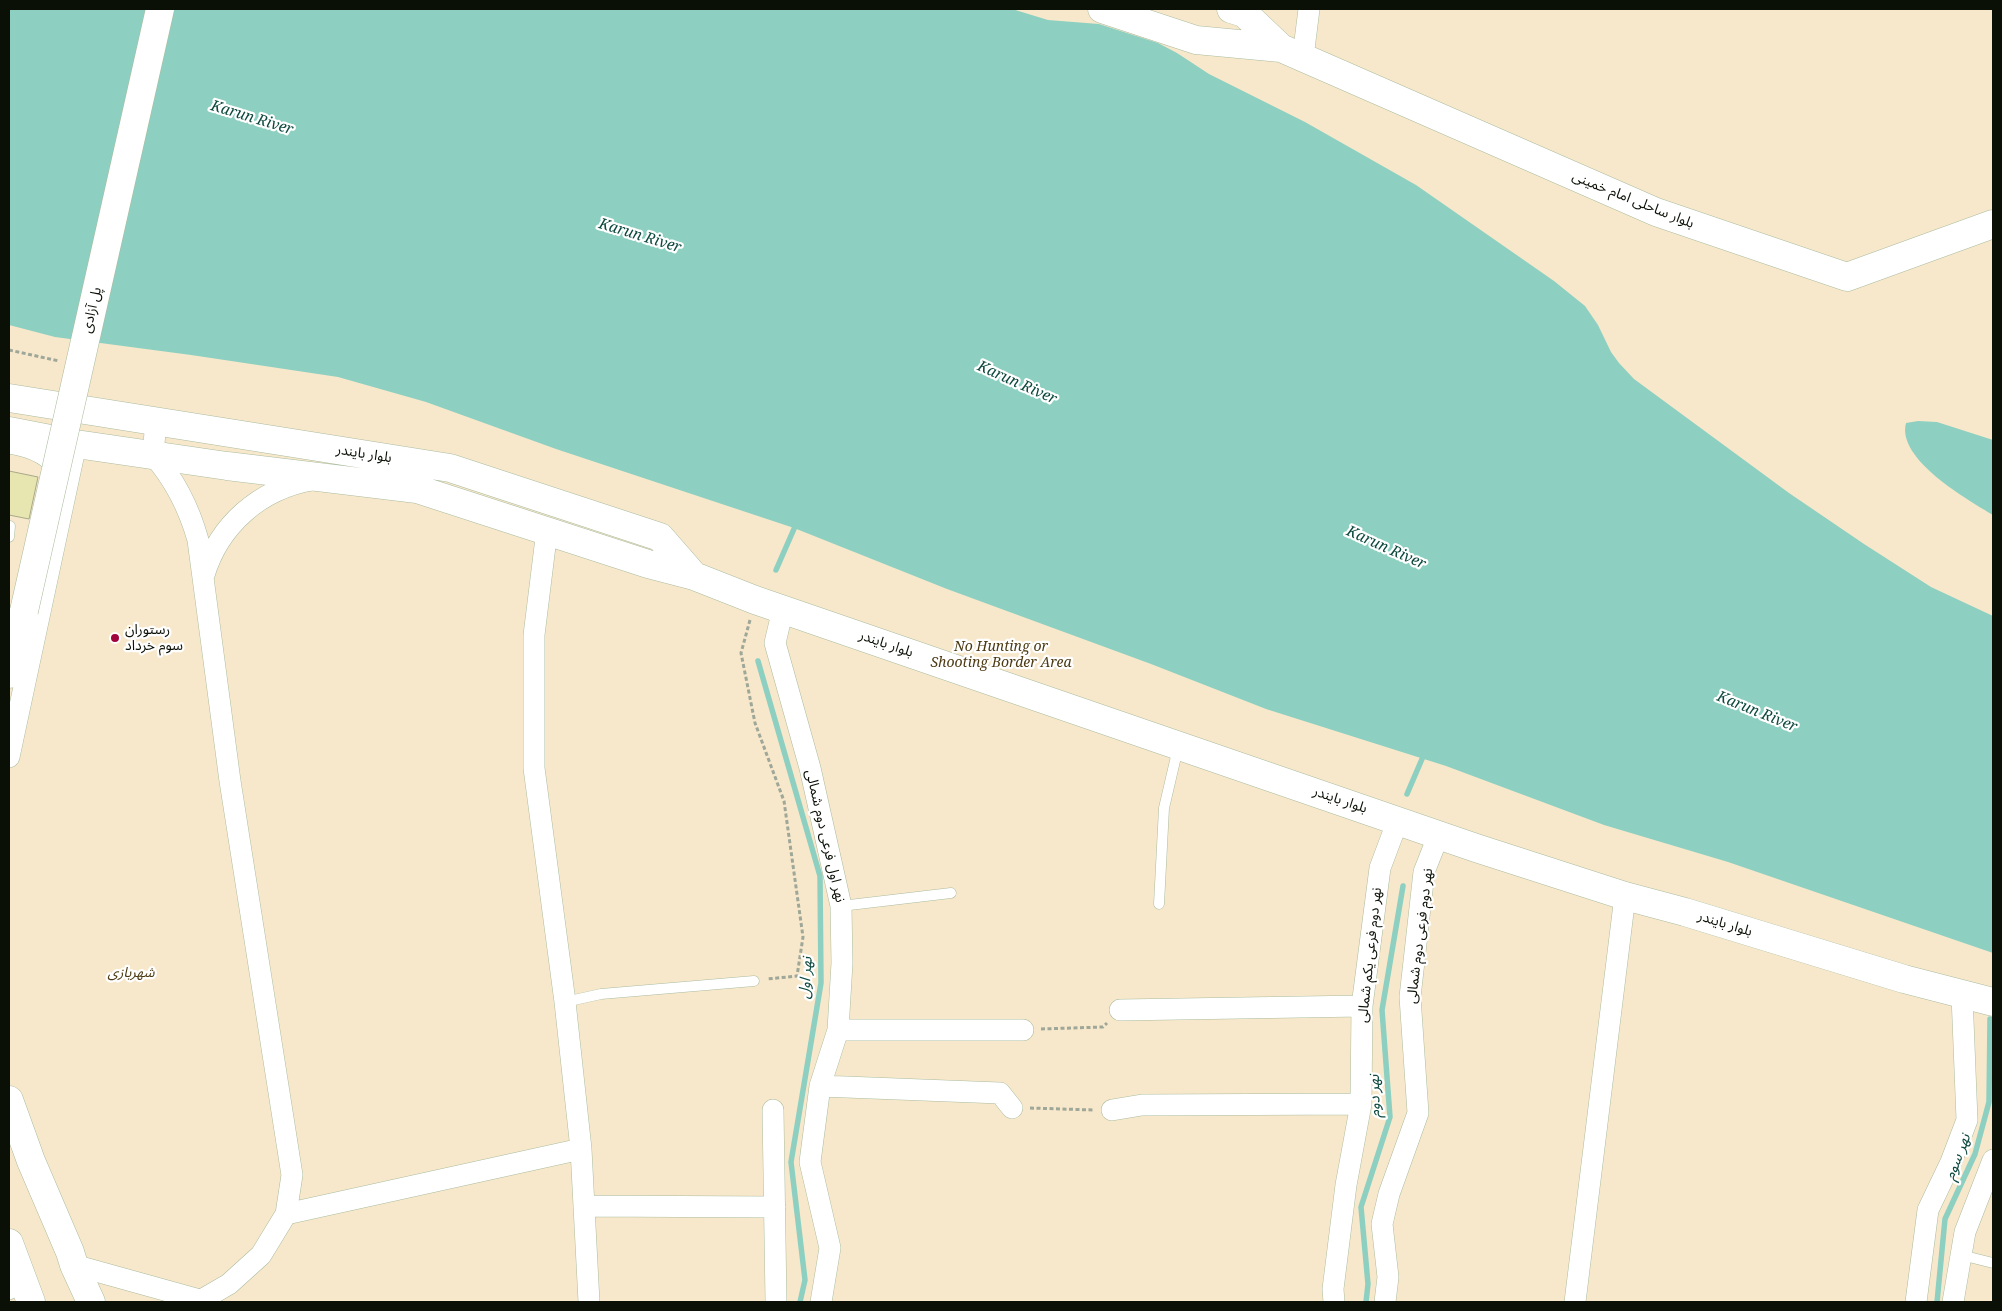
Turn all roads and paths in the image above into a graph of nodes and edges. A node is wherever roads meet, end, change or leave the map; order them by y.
1 (160, 9) edge
2 (1102, 9) edge
3 (1231, 9) edge
4 (1309, 9) edge
5 (1292, 53) junction
6 (1993, 224) edge
7 (9, 350) edge
8 (58, 369) dead end
9 (9, 398) edge
10 (156, 421) junction
11 (9, 431) edge
12 (9, 443) edge
13 (76, 444) junction
14 (154, 455) junction
15 (328, 478) junction
16 (68, 483) junction
17 (10, 526) dead end
18 (547, 530) junction
19 (9, 537) edge
20 (694, 576) junction
21 (203, 580) junction
22 (755, 600) junction
23 (783, 609) junction
24 (9, 674) edge
25 (1178, 744) junction
26 (9, 758) edge
27 (1398, 820) junction
28 (1439, 834) junction
29 (951, 893) dead end
30 (1625, 896) junction
31 (1159, 904) dead end
32 (841, 906) junction
33 (754, 981) joint
34 (1962, 995) junction
35 (565, 1002) junction
36 (1993, 1002) edge
37 (1362, 1006) junction
38 (1120, 1010) joint
39 (838, 1030) junction
40 (1023, 1030) joint
41 (820, 1086) junction
42 (9, 1100) edge
43 (1361, 1104) junction
44 (1012, 1108) joint
45 (773, 1110) dead end
46 (1112, 1110) joint
47 (581, 1149) junction
48 (1993, 1160) edge
49 (584, 1206) junction
50 (775, 1207) junction
51 (286, 1214) junction
52 (9, 1243) edge
53 (1961, 1255) junction
54 (1993, 1262) edge
55 (74, 1265) junction
56 (14, 1283) edge
57 (199, 1301) edge
58 (31, 1302) edge
59 (91, 1302) edge
60 (589, 1302) edge
61 (776, 1302) edge
62 (821, 1302) edge
63 (1334, 1302) edge
64 (1385, 1302) edge
65 (1575, 1302) edge
66 (1916, 1302) edge
67 (1953, 1302) edge

1 - 24 street, پل آزادی, bridge
2 - 5 street, بلوار ساحلی امام خمینی
3 - 5 street, بلوار ساحلی امام خمینی
4 - 5 street
5 - 6 street, بلوار ساحلی امام خمینی
7 - 8 path
9 - 10 street, بلوار بایندر
10 - 14 street
10 - 20 street, بلوار بایندر
11 - 13 street, بلوار بایندر
12 - 16 street
13 - 14 street, بلوار بایندر
13 - 16 street
14 - 15 street, بلوار بایندر
14 - 21 street
15 - 18 street, بلوار بایندر
15 - 21 street
16 - 26 street
17 - 19 lane
18 - 20 street, بلوار بایندر
18 - 35 street
20 - 22 street, بلوار بایندر
21 - 51 street
22 - 23 street, بلوار بایندر
22 - 33 path
23 - 25 street, بلوار بایندر
23 - 32 street, نهر اول فرعی دوم شمالی
25 - 27 street, بلوار بایندر
25 - 31 lane
27 - 28 street, بلوار بایندر
27 - 37 street, نهر دوم فرعی یکم شمالی
28 - 30 street, بلوار بایندر
28 - 64 street, نهر دوم فرعی دوم شمالی
29 - 32 lane
30 - 34 street, بلوار بایندر
30 - 65 street
32 - 39 street, نهر اول فرعی دوم شمالی
33 - 35 lane
34 - 36 street, بلوار بایندر
34 - 66 street
35 - 47 street
37 - 38 street
37 - 43 street, نهر دوم فرعی یکم شمالی
38 - 40 path
39 - 40 street
39 - 41 street, نهر اول فرعی دوم شمالی
41 - 44 street
41 - 62 street, نهر اول فرعی دوم شمالی
42 - 55 street
43 - 46 street
43 - 63 street, نهر دوم فرعی یکم شمالی
44 - 46 path
45 - 50 street
47 - 49 street
47 - 51 street
48 - 53 street
49 - 50 street
49 - 60 street
50 - 61 street
51 - 57 street
52 - 56 street
53 - 54 lane
53 - 67 street
55 - 57 street
55 - 59 street
56 - 58 street

